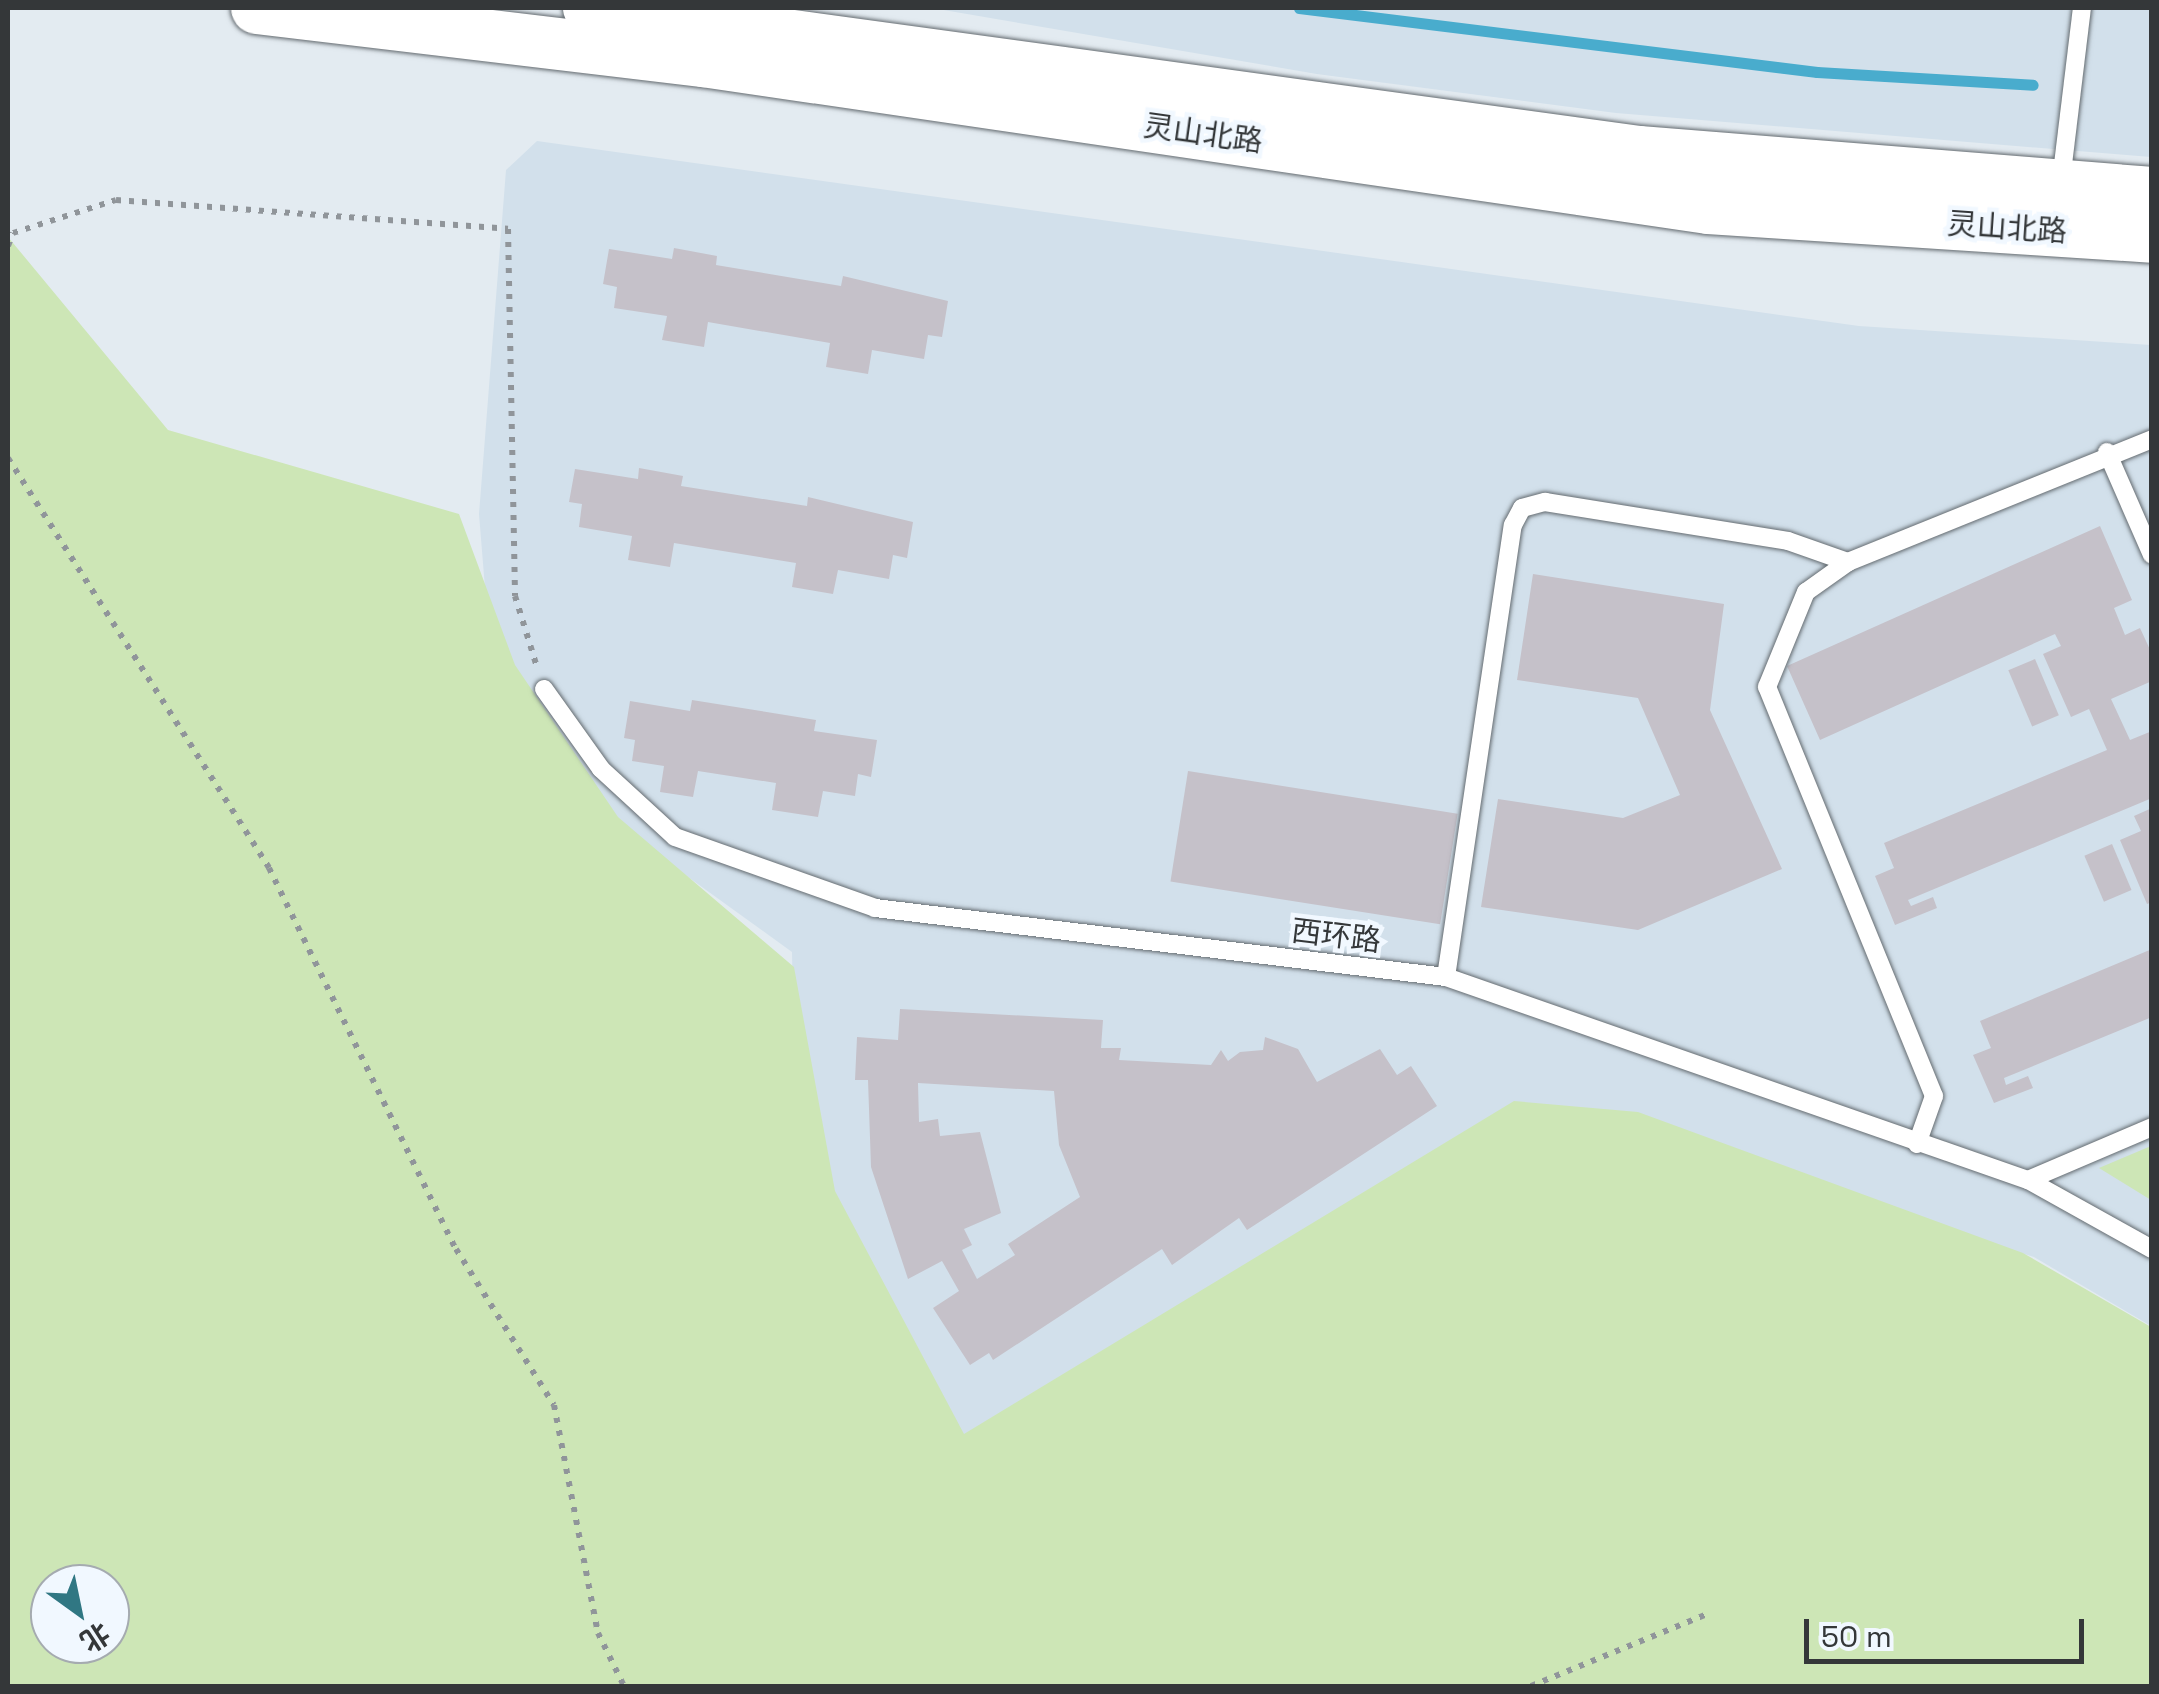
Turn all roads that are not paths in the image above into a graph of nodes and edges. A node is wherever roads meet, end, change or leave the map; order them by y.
1 (258, 8) edge
2 (589, 8) edge
3 (2082, 8) edge
4 (2060, 187) junction
5 (2152, 193) edge
6 (2152, 237) edge
7 (2152, 440) edge
8 (2108, 452) junction
9 (2152, 555) edge
10 (1848, 562) junction
11 (544, 689) road end
12 (1446, 977) junction
13 (2152, 1127) edge
14 (1917, 1144) junction
15 (2028, 1180) junction
16 (2152, 1249) edge

1 - 6 main road, 灵山北路
2 - 4 main road, 灵山北路
3 - 4 lane
4 - 5 main road, 灵山北路
7 - 8 lane
8 - 9 lane
8 - 10 lane
10 - 12 lane
10 - 14 lane
11 - 12 lane, 西环路
12 - 14 lane, 西环路
13 - 15 lane
14 - 15 lane, 西环路
15 - 16 lane, 西环路

